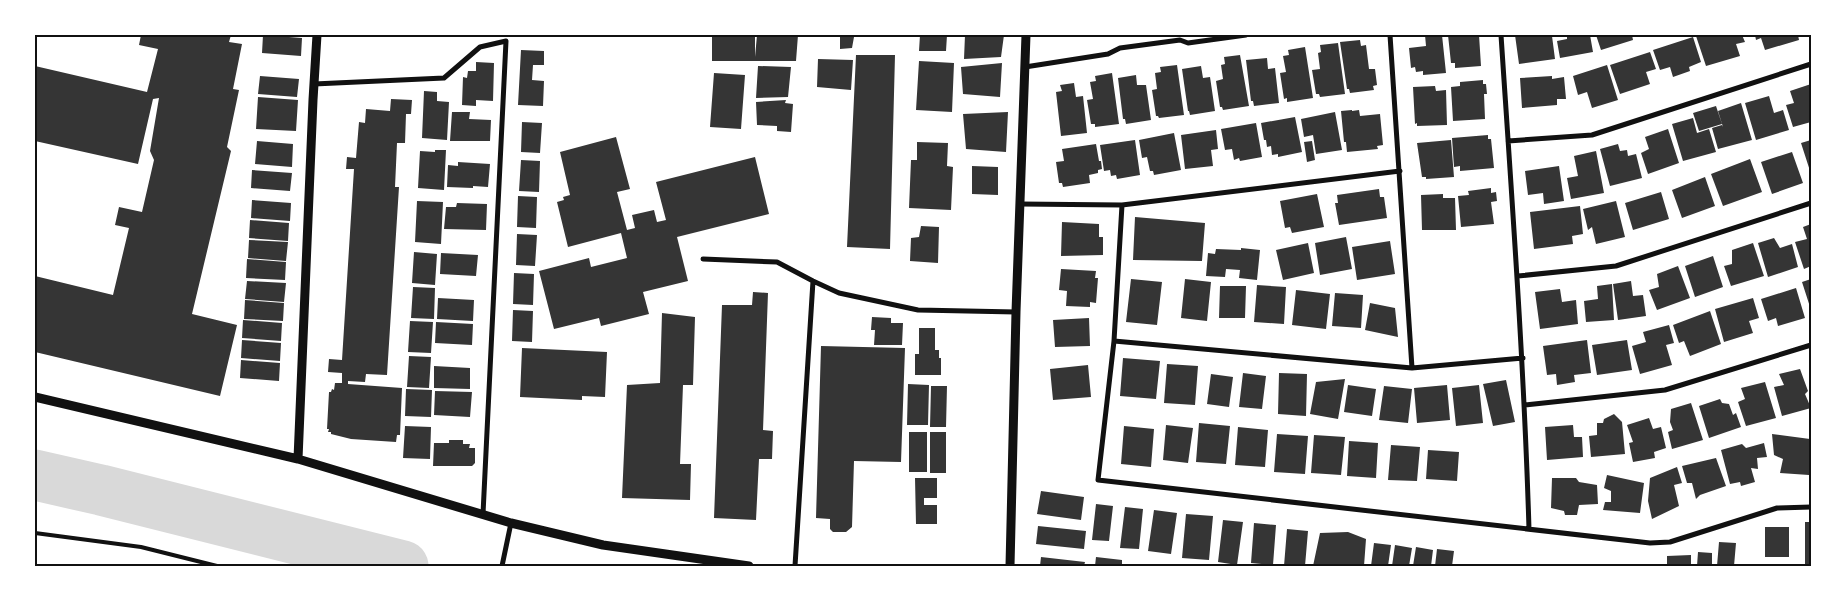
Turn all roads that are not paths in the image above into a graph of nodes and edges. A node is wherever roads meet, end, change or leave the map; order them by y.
1 (317, 35) edge
2 (1026, 35) edge
3 (1246, 35) edge
4 (1390, 35) edge
5 (1501, 35) edge
6 (1811, 64) edge
7 (1025, 67) junction
8 (314, 84) junction
9 (1508, 141) junction
10 (1400, 171) junction
11 (1811, 203) edge
12 (1020, 204) junction
13 (1122, 205) junction
14 (704, 259) dead end
15 (1518, 276) junction
16 (813, 281) junction
17 (1016, 312) junction
18 (1114, 341) junction
19 (1811, 345) edge
20 (1523, 358) junction
21 (1412, 368) junction
22 (35, 398) edge
23 (1525, 405) junction
24 (298, 459) junction
25 (1811, 508) edge
26 (483, 514) junction
27 (511, 523) junction
28 (1529, 529) junction
29 (35, 533) edge
30 (218, 566) edge
31 (502, 566) edge
32 (749, 566) edge
33 (795, 566) edge
34 (1010, 566) edge

1 - 8 street
2 - 7 street
3 - 7 street
4 - 10 street
5 - 9 street
6 - 9 street
7 - 12 street
8 - 24 street
8 - 26 street
9 - 15 street
10 - 13 street
10 - 21 street
11 - 15 street
12 - 13 street
12 - 17 street
13 - 18 street
14 - 16 street
15 - 20 street
16 - 17 street
16 - 33 street
17 - 34 street
18 - 21 street
18 - 28 street
19 - 23 street
20 - 21 street
20 - 23 street
22 - 24 street
23 - 28 street
24 - 26 street
25 - 28 street
26 - 27 street
27 - 31 street
27 - 32 street
29 - 30 lane

